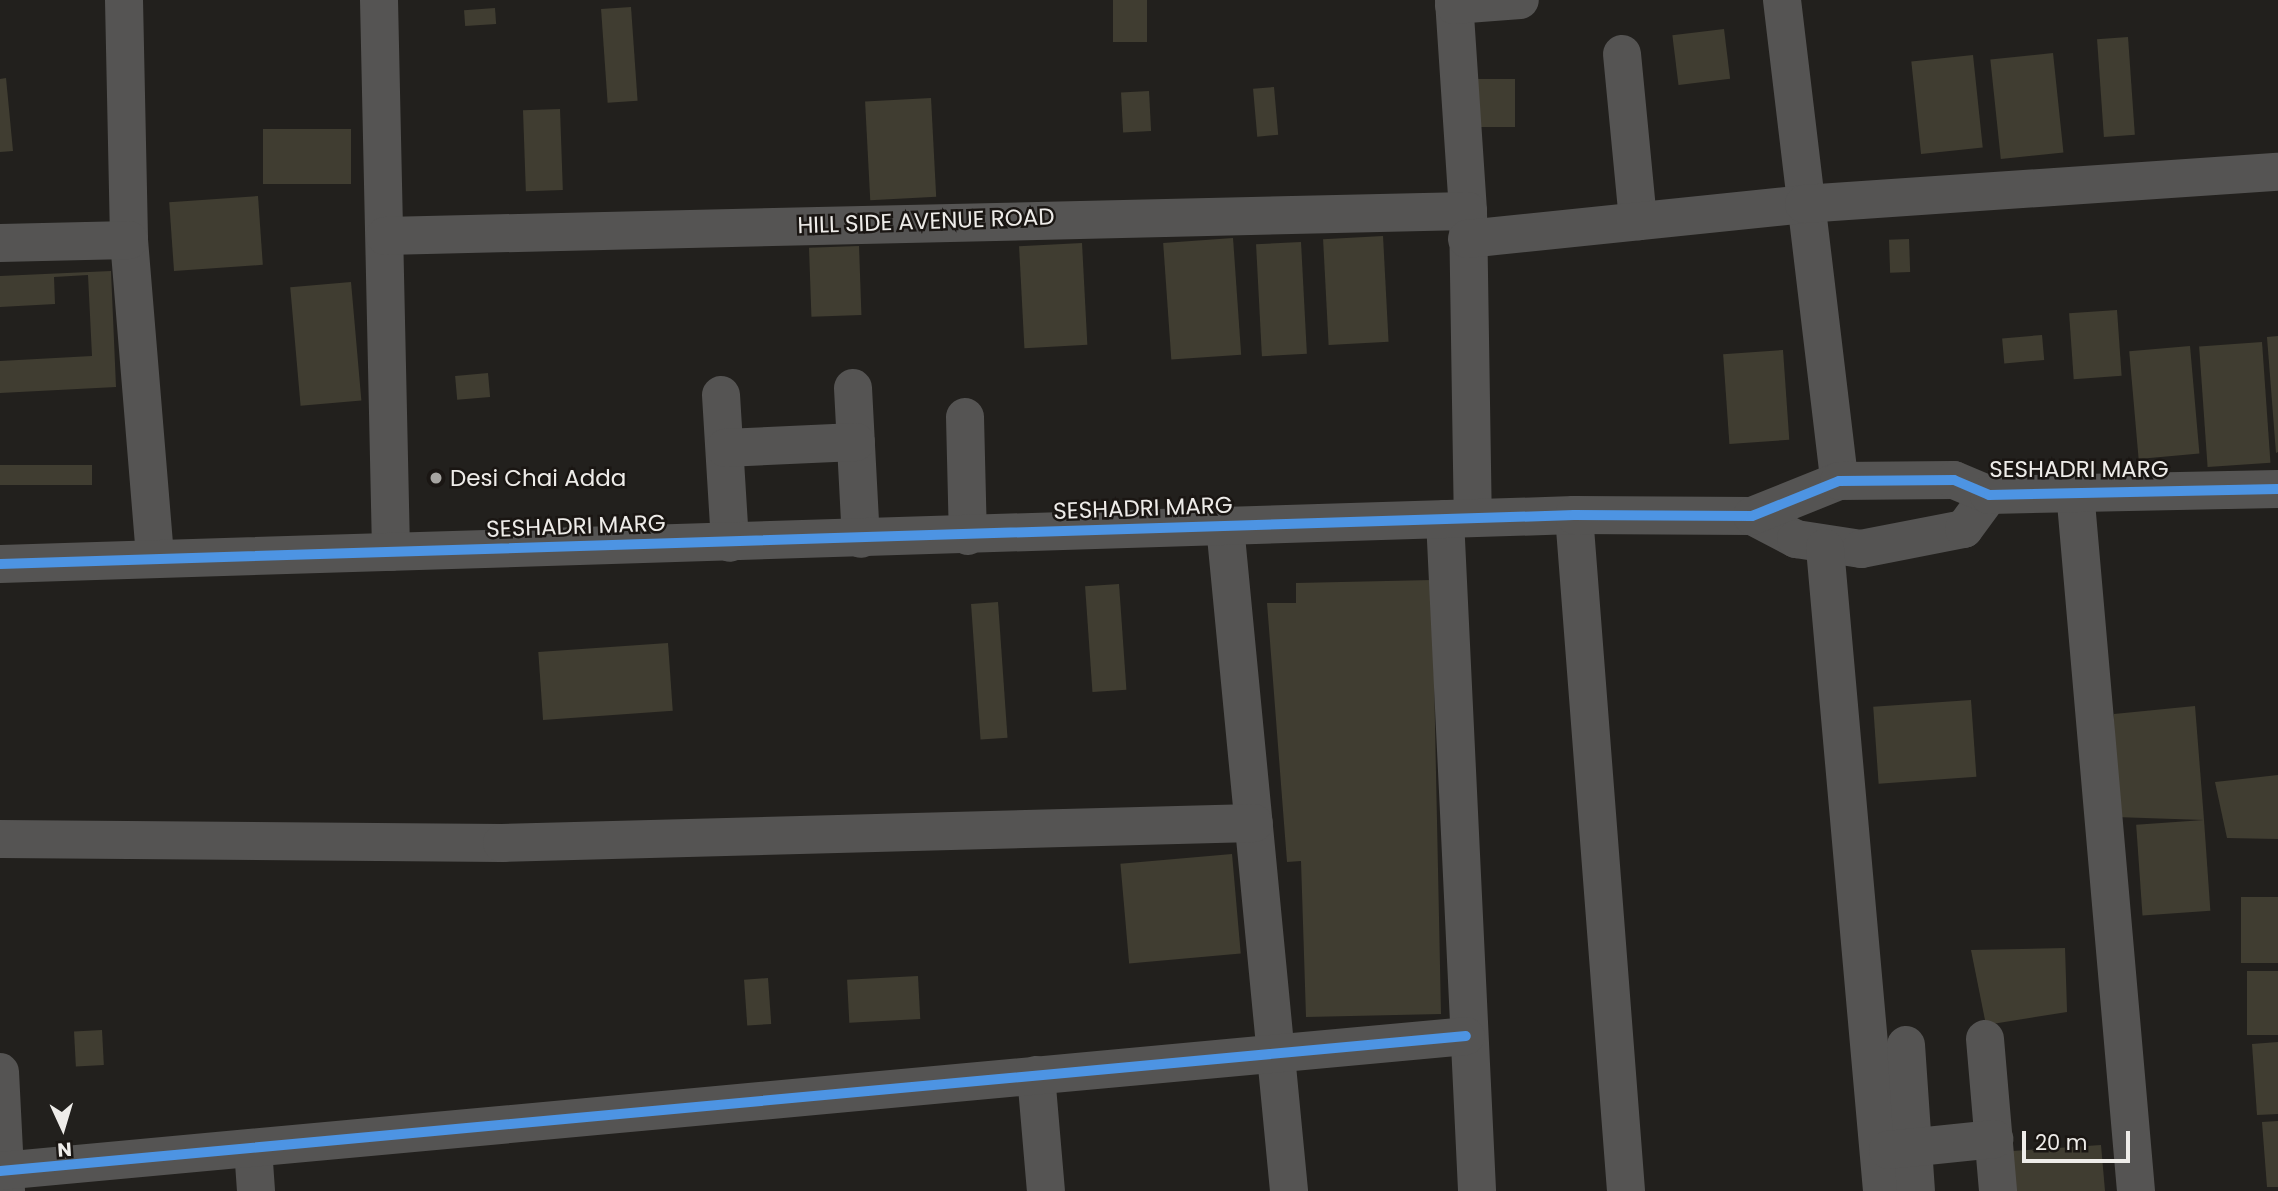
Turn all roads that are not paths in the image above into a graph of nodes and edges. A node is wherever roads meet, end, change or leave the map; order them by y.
1 (124, 0) edge
2 (379, 0) edge
3 (1520, 0) edge
4 (1782, 0) edge
5 (1454, 3) edge
6 (1622, 54) dead end
7 (2278, 172) edge
8 (1804, 204) junction
9 (1638, 221) junction
10 (1467, 225) junction
11 (385, 236) junction
12 (129, 240) junction
13 (0, 243) edge
14 (853, 388) dead end
15 (721, 395) dead end
16 (965, 417) dead end
17 (856, 442) junction
18 (724, 447) junction
19 (1839, 481) junction
20 (2278, 489) edge
21 (2076, 491) junction
22 (1989, 495) junction
23 (1574, 515) junction
24 (1752, 516) junction
25 (1459, 519) junction
26 (1225, 526) junction
27 (968, 536) junction
28 (861, 539) junction
29 (730, 542) junction
30 (1825, 548) junction
31 (391, 552) junction
32 (155, 559) junction
33 (0, 564) edge
34 (1254, 824) junction
35 (0, 839) edge
36 (1466, 1036) junction
37 (1985, 1039) dead end
38 (1906, 1045) dead end
39 (1277, 1053) junction
40 (0, 1072) edge
41 (1036, 1075) junction
42 (1994, 1139) junction
43 (253, 1148) junction
44 (1895, 1149) junction
45 (3, 1178) edge
46 (256, 1191) edge
47 (1046, 1191) edge
48 (1289, 1191) edge
49 (1477, 1191) edge
50 (1626, 1191) edge
51 (1882, 1191) edge
52 (1916, 1191) edge
53 (1998, 1191) edge
54 (2136, 1191) edge

1 - 12 street
2 - 11 street
3 - 5 street
4 - 8 street
5 - 10 street
6 - 9 street
7 - 8 street, HILL SIDE AVENUE ROAD
8 - 9 street, HILL SIDE AVENUE ROAD
8 - 19 street
9 - 10 street, HILL SIDE AVENUE ROAD
10 - 11 street, HILL SIDE AVENUE ROAD
10 - 25 street
11 - 31 street
12 - 13 street
12 - 32 street
14 - 17 street
15 - 18 street
16 - 27 street
17 - 18 street
17 - 28 street
18 - 29 street
19 - 22 street, SESHADRI MARG
19 - 24 street, SESHADRI MARG
20 - 21 street, SESHADRI MARG
21 - 22 street, SESHADRI MARG
21 - 54 street
22 - 30 street, SESHADRI MARG
23 - 24 street, SESHADRI MARG
23 - 25 street, SESHADRI MARG
23 - 50 street
24 - 30 street, SESHADRI MARG
25 - 26 street, SESHADRI MARG
25 - 36 street
26 - 27 street, SESHADRI MARG
26 - 34 street
27 - 28 street, SESHADRI MARG
28 - 29 street, SESHADRI MARG
29 - 31 street, SESHADRI MARG
30 - 44 street
31 - 32 street, SESHADRI MARG
32 - 33 street, SESHADRI MARG
34 - 35 street
34 - 39 street
36 - 39 street
36 - 49 street
37 - 42 street
38 - 44 street
39 - 41 street
39 - 48 street
40 - 45 street
41 - 43 street
41 - 47 street
42 - 44 street
42 - 53 street
43 - 45 street
43 - 46 street
44 - 51 street
44 - 52 street

